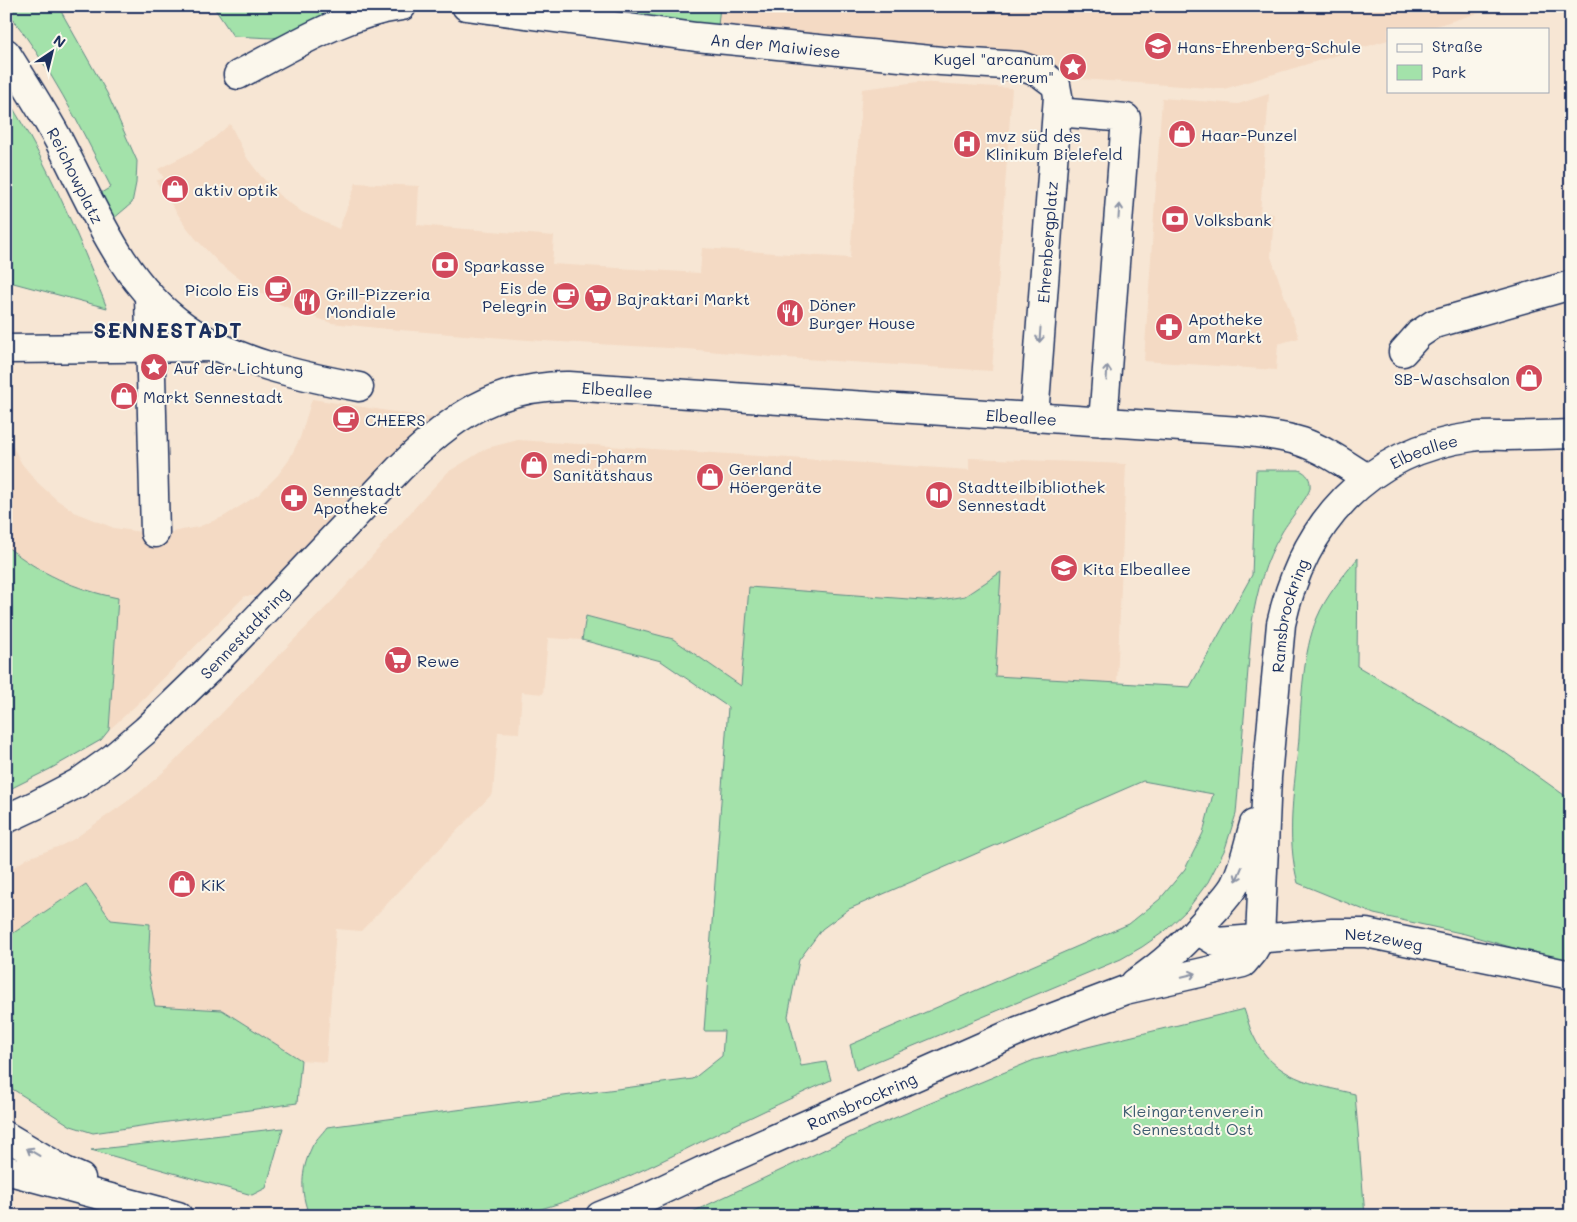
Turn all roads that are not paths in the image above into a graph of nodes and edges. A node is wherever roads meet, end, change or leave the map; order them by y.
1 (402, 6) edge
2 (466, 6) edge
3 (6, 53) edge
4 (238, 75) dead end
5 (1057, 112) junction
6 (1571, 285) edge
7 (149, 296) junction
8 (221, 347) junction
9 (150, 348) junction
10 (6, 349) edge
11 (1403, 352) dead end
12 (359, 388) dead end
13 (459, 417) joint
14 (1034, 417) junction
15 (1103, 422) junction
16 (1571, 434) edge
17 (1367, 478) junction
18 (155, 533) dead end
19 (1267, 776) junction
20 (6, 819) edge
21 (1197, 930) junction
22 (1260, 939) junction
23 (1571, 975) edge
24 (1125, 990) junction
25 (6, 1136) edge
26 (6, 1170) edge
27 (139, 1206) junction
28 (178, 1216) edge
29 (600, 1216) edge

1 - 4 street
2 - 5 street, An der Maiwiese
3 - 7 street, Reichowplatz
5 -> 14 street, Ehrenbergplatz
15 -> 5 street
6 - 11 street
7 - 8 street, Reichowplatz
7 - 9 street
8 - 9 street, Reichowplatz
8 - 12 street, Reichowplatz
9 - 10 street, Reichowplatz
9 - 18 street
13 - 14 street, Elbeallee
13 - 20 street, Sennestadtring
14 - 15 street, Elbeallee
15 - 17 street, Elbeallee
16 - 17 street, Elbeallee
17 - 19 street, Ramsbrockring
19 -> 21 street, Ramsbrockring
19 - 22 street, Ramsbrockring
21 - 22 street, Netzeweg
21 - 24 street, Ramsbrockring
22 - 23 street, Netzeweg
24 -> 22 street, Ramsbrockring
24 - 29 street, Ramsbrockring
27 -> 25 street
26 - 27 street
27 - 28 street

